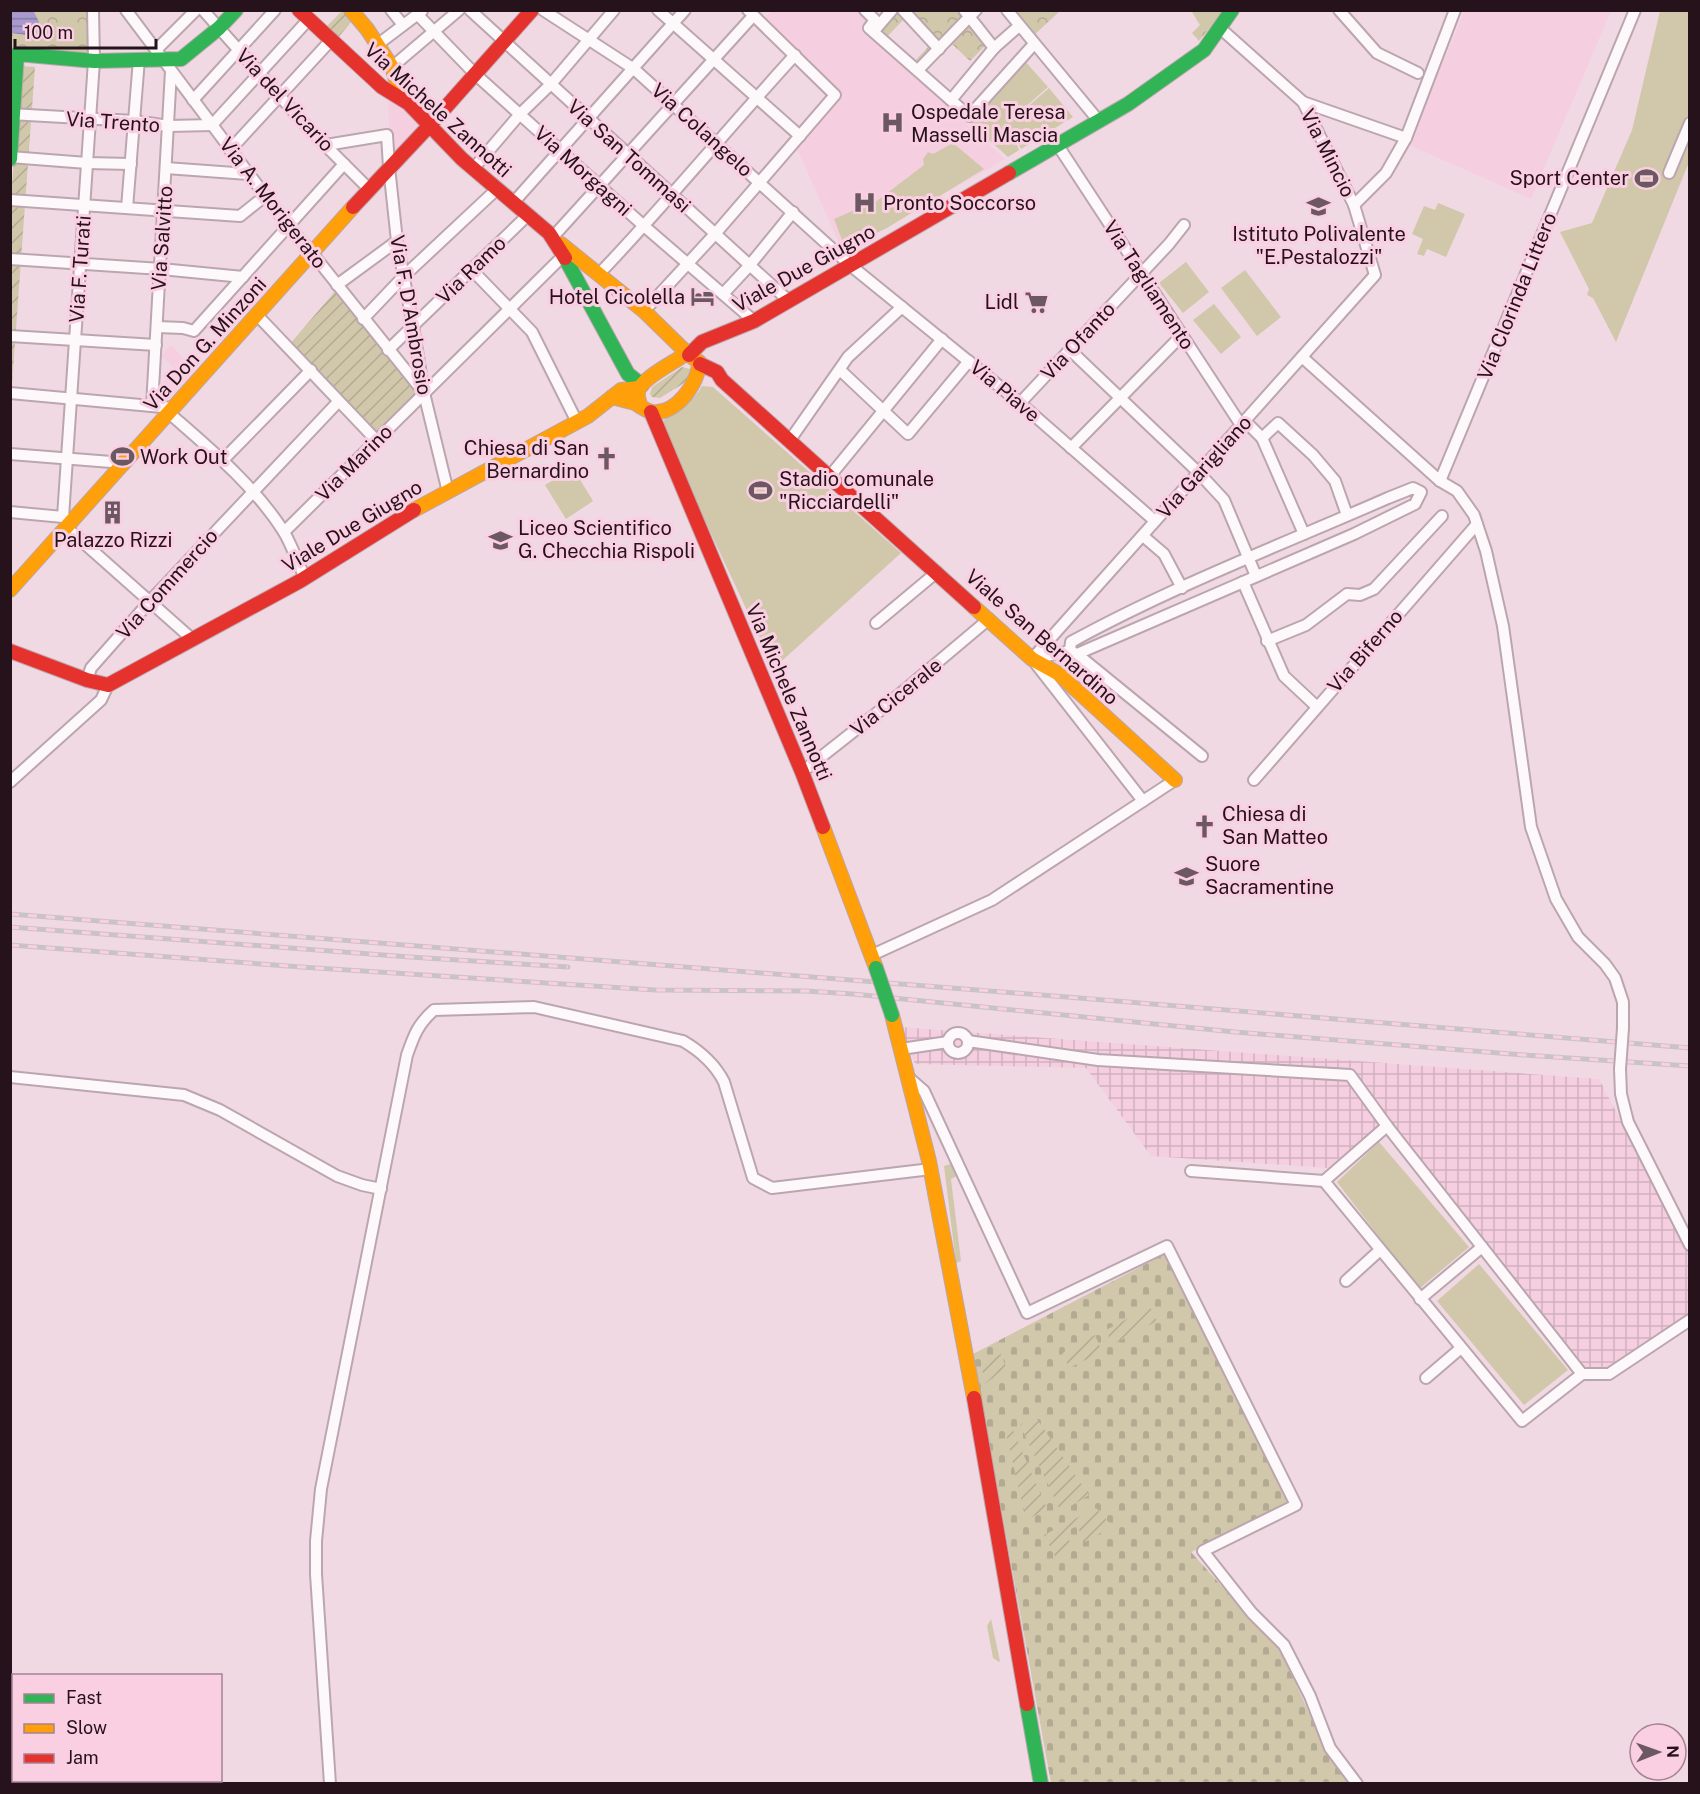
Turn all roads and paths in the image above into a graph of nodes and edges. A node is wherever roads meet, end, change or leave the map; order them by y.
1 (93, 10) edge
2 (126, 10) edge
3 (196, 10) edge
4 (203, 10) edge
5 (236, 10) edge
6 (275, 10) edge
7 (351, 10) edge
8 (391, 10) edge
9 (459, 10) edge
10 (470, 10) edge
11 (531, 10) edge
12 (543, 10) edge
13 (614, 10) edge
14 (658, 10) edge
15 (685, 10) edge
16 (865, 10) edge
17 (892, 10) edge
18 (903, 10) edge
19 (1006, 10) edge
20 (1232, 10) edge
21 (1339, 10) edge
22 (1455, 10) edge
23 (1635, 10) edge
24 (420, 13) edge
25 (751, 13) edge
26 (970, 13) edge
27 (304, 15) edge
28 (674, 24) junction
29 (403, 25) junction
30 (1019, 26) junction
31 (219, 28) junction
32 (1220, 28) junction
33 (874, 31) junction
34 (434, 33) junction
35 (332, 39) junction
36 (589, 39) junction
37 (505, 41) junction
38 (1034, 44) junction
39 (376, 45) junction
40 (994, 48) junction
41 (939, 49) junction
42 (239, 51) junction
43 (14, 54) edge
44 (158, 54) junction
45 (795, 55) junction
46 (139, 59) junction
47 (713, 60) junction
48 (94, 61) junction
49 (392, 67) junction
50 (634, 69) junction
51 (918, 70) junction
52 (171, 71) junction
53 (259, 73) junction
54 (475, 74) junction
55 (1418, 74) dead end
56 (551, 84) junction
57 (281, 97) junction
58 (756, 97) junction
59 (402, 99) junction
60 (193, 100) junction
61 (951, 100) junction
62 (1303, 102) junction
63 (674, 104) junction
64 (12, 114) edge
65 (520, 114) junction
66 (589, 118) junction
67 (90, 120) junction
68 (1098, 120) junction
69 (134, 122) junction
70 (1689, 123) edge
71 (212, 125) junction
72 (430, 125) junction
73 (168, 126) junction
74 (800, 136) junction
75 (1406, 138) junction
76 (716, 142) junction
77 (1057, 144) junction
78 (326, 145) junction
79 (230, 150) junction
80 (560, 150) junction
81 (628, 153) junction
82 (11, 158) edge
83 (87, 163) junction
84 (131, 164) junction
85 (344, 164) junction
86 (388, 167) junction
87 (166, 168) junction
88 (473, 169) junction
89 (1669, 172) dead end
90 (248, 174) junction
91 (759, 182) junction
92 (600, 185) junction
93 (369, 189) junction
94 (498, 189) junction
95 (671, 193) junction
96 (265, 196) junction
97 (10, 200) edge
98 (513, 203) junction
99 (84, 205) junction
100 (1354, 205) junction
101 (127, 208) junction
102 (165, 210) junction
103 (793, 212) junction
104 (528, 215) junction
105 (1184, 225) dead end
106 (288, 226) junction
107 (644, 226) junction
108 (715, 234) junction
109 (552, 238) junction
110 (397, 241) junction
111 (312, 253) junction
112 (563, 256) junction
113 (10, 259) edge
114 (81, 264) junction
115 (687, 264) junction
116 (850, 265) junction
117 (749, 266) junction
118 (160, 269) junction
119 (472, 270) junction
120 (599, 273) junction
121 (1141, 273) junction
122 (1375, 275) joint
123 (404, 276) junction
124 (243, 277) junction
125 (337, 285) junction
126 (723, 294) junction
127 (789, 301) junction
128 (902, 307) junction
129 (511, 308) junction
130 (644, 311) junction
131 (257, 315) junction
132 (363, 319) junction
133 (754, 321) junction
134 (413, 326) junction
135 (157, 327) junction
136 (1182, 335) junction
137 (10, 336) edge
138 (942, 339) junction
139 (75, 341) junction
140 (156, 345) junction
141 (388, 350) junction
142 (1070, 350) junction
143 (1302, 357) junction
144 (969, 361) junction
145 (694, 363) junction
146 (311, 370) junction
147 (840, 370) junction
148 (640, 386) junction
149 (10, 393) edge
150 (424, 393) junction
151 (612, 397) junction
152 (1120, 398) junction
153 (71, 399) junction
154 (338, 402) junction
155 (1020, 403) junction
156 (152, 406) junction
157 (667, 408) junction
158 (171, 410) junction
159 (646, 410) junction
160 (882, 410) junction
161 (577, 422) junction
162 (1243, 423) junction
163 (660, 432) junction
164 (1262, 438) junction
165 (790, 440) junction
166 (377, 441) junction
167 (1071, 448) junction
168 (10, 454) edge
169 (67, 459) junction
170 (223, 460) junction
171 (124, 463) junction
172 (1200, 474) junction
173 (830, 476) junction
174 (1440, 481) junction
175 (252, 492) junction
176 (448, 492) junction
177 (1421, 492) junction
178 (10, 512) edge
179 (1347, 515) junction
180 (1442, 516) dead end
181 (1155, 521) junction
182 (68, 522) junction
183 (1477, 524) junction
184 (284, 532) junction
185 (1304, 534) junction
186 (1143, 536) junction
187 (1249, 559) junction
188 (937, 572) junction
189 (1256, 576) junction
190 (305, 578) junction
191 (1243, 582) junction
192 (1182, 588) junction
193 (10, 590) edge
194 (151, 600) junction
195 (989, 619) junction
196 (876, 623) dead end
197 (192, 639) junction
198 (1267, 641) junction
199 (11, 651) edge
200 (1073, 652) junction
201 (1032, 659) junction
202 (87, 680) junction
203 (108, 685) junction
204 (1316, 706) junction
205 (1202, 756) dead end
206 (802, 772) junction
207 (1175, 780) joint
208 (1254, 780) dead end
209 (10, 782) edge
210 (1143, 801) junction
211 (874, 962) junction
212 (901, 1049) junction
213 (10, 1077) edge
214 (908, 1077) junction
215 (1387, 1126) junction
216 (930, 1170) junction
217 (1191, 1171) dead end
218 (1324, 1181) junction
219 (381, 1189) junction
220 (1689, 1245) edge
221 (1482, 1247) junction
222 (1380, 1251) junction
223 (1346, 1281) dead end
224 (1420, 1299) junction
225 (1689, 1320) edge
226 (1461, 1348) junction
227 (1582, 1374) junction
228 (1426, 1378) dead end
229 (330, 1784) edge
230 (1041, 1784) edge
231 (1357, 1784) edge

1 - 48 street, Via F. Turati
2 - 44 street, Via A. Morigerato
3 - 44 street
4 - 31 street, Via del Vicario
5 - 31 main road
6 - 42 street
7 - 39 main road
8 - 29 street
9 - 34 street
10 - 37 street, Via San Tommasi
11 - 37 main road, Via Don G. Minzoni
12 - 36 street, Via Colangelo
13 - 36 street
14 - 28 street
15 - 28 street
16 - 33 street
17 - 33 street
18 - 41 street
19 - 30 street
20 - 32 main road, Viale Due Giugno
21 - 55 street
22 - 75 street
23 - 174 street, Via Clorinda Littero
24 - 29 street
24 - 34 street, Via Morgagni
25 - 45 street
25 - 47 street
26 - 40 street
26 - 41 street
27 - 35 main road, Via Michele Zannotti
27 - 53 street
28 - 47 street
28 - 50 street
29 - 39 street
30 - 38 street
30 - 40 street
31 - 42 street, Via del Vicario
31 - 44 main road
32 - 62 street, Via Mincio
32 - 68 main road, Viale Due Giugno
33 - 51 street
34 - 49 street
34 - 54 street, Via Morgagni
35 - 57 street
35 - 59 main road, Via Michele Zannotti
36 - 50 street, Via Colangelo
36 - 56 street
37 - 54 main road, Via Don G. Minzoni
37 - 56 street, Via San Tommasi
38 - 61 street
38 - 68 street
39 - 49 main road
40 - 61 street
41 - 51 street
42 - 53 street, Via del Vicario
42 - 60 street
43 - 48 main road
43 - 64 main road
44 - 46 main road
44 - 52 street, Via A. Morigerato
45 - 58 street
45 - 74 street
46 - 48 main road
46 - 69 street
47 - 58 street
47 - 63 street
48 - 67 street, Via F. Turati
49 - 59 main road
50 - 63 street, Via Colangelo
50 - 66 street
51 - 61 street
52 - 60 street, Via A. Morigerato
52 - 73 street, Via Salvitto
53 - 57 street, Via del Vicario
53 - 71 street
54 - 65 street, Via Morgagni
54 - 72 main road, Via Don G. Minzoni
56 - 65 street
56 - 66 street, Via San Tommasi
57 - 78 street, Via del Vicario
57 - 79 street
58 - 74 street
58 - 76 street
59 - 72 main road, Via Michele Zannotti
60 - 71 street, Via A. Morigerato
62 - 75 street
62 - 100 street, Via Mincio
63 - 76 street, Via Colangelo
63 - 81 street
64 - 67 street, Via Trento
64 - 82 main road
65 - 80 street, Via Morgagni
65 - 88 street
66 - 80 street
66 - 81 street, Via San Tommasi
67 - 69 street, Via Trento
67 - 83 street, Via F. Turati
68 - 77 main road, Viale Due Giugno
69 - 73 street, Via Trento
69 - 84 street
70 - 89 street
71 - 73 street, Via Trento
71 - 79 street, Via A. Morigerato
72 - 86 main road, Via Don G. Minzoni
72 - 88 main road, Via Michele Zannotti
73 - 87 street, Via Salvitto
74 - 91 street
75 - 100 street
76 - 91 street, Via Colangelo
76 - 95 street
77 - 116 main road, Viale Due Giugno
77 - 121 street, Via Tagliamento
78 - 85 street, Via del Vicario
78 - 86 street, Via F. D'Ambrosio
79 - 90 street, Via A. Morigerato
80 - 92 street, Via Morgagni
80 - 98 street
81 - 92 street
81 - 95 street, Via San Tommasi
82 - 83 street
83 - 84 street
83 - 99 street, Via F. Turati
84 - 101 street
85 - 93 street, Via del Vicario
85 - 106 street
86 - 93 main road, Via Don G. Minzoni
86 - 110 street, Via F. D'Ambrosio
87 - 90 street
87 - 102 street, Via Salvitto
88 - 94 main road, Via Michele Zannotti
90 - 96 street, Via A. Morigerato
91 - 103 street, Via Colangelo
91 - 108 street
92 - 107 street, Via Morgagni
92 - 109 street
93 - 111 main road, Via Don G. Minzoni
94 - 98 main road, Via Michele Zannotti
94 - 123 street
95 - 107 street
95 - 108 street, Via San Tommasi
96 - 102 street
96 - 106 street, Via A. Morigerato
97 - 99 street
98 - 104 main road, Via Michele Zannotti
99 - 101 street
99 - 114 street, Via F. Turati
100 - 122 street, Via Mincio
101 - 102 street
102 - 118 street, Via Salvitto
103 - 116 street, Via Colangelo
103 - 117 street
104 - 109 main road, Via Michele Zannotti
104 - 119 street, Via Ramo
105 - 121 street, Via Ofanto
106 - 111 street, Via A. Morigerato
106 - 124 street
107 - 115 street, Via Morgagni
107 - 120 street
108 - 115 street
108 - 117 street, Via San Tommasi
109 - 112 main road, Via Michele Zannotti
109 - 120 main road, Via Michele Zannotti
110 - 123 street, Via F. D'Ambrosio
110 - 125 street
111 - 125 street, Via A. Morigerato
111 - 131 main road, Via Don G. Minzoni
112 - 129 street, Via Marino
112 - 148 main road, Via Michele Zannotti
113 - 114 street
114 - 118 street
114 - 139 street, Via F. Turati
115 - 126 street, Via Morgagni
115 - 130 street
116 - 127 main road, Viale Due Giugno
116 - 128 street, Via Piave
117 - 126 street
117 - 127 street, Via San Tommasi
118 - 124 street
118 - 135 street, Via Salvitto
119 - 129 street
119 - 134 street, Via Ramo
120 - 130 main road, Via Michele Zannotti
121 - 136 street, Via Tagliamento
121 - 142 street, Via Ofanto
122 - 143 street, Via Garigliano
123 - 132 street
123 - 134 street, Via F. D'Ambrosio
124 - 135 street
125 - 132 street, Via A. Morigerato
126 - 133 street, Via Morgagni
127 - 133 main road, Viale Due Giugno
128 - 138 street, Via Piave
128 - 147 street
129 - 150 street, Via Marino
129 - 161 street
130 - 145 main road, Via Michele Zannotti
131 - 146 street
131 - 158 main road, Via Don G. Minzoni
132 - 141 street, Via A. Morigerato
133 - 145 main road, Viale Due Giugno
134 - 141 street, Via Ramo
134 - 150 street, Via F. D'Ambrosio
135 - 140 street, Via Salvitto
136 - 152 street
136 - 162 street, Via Tagliamento
137 - 139 street
138 - 144 street, Via Piave
138 - 160 street
139 - 140 street
139 - 153 street, Via F. Turati
140 - 156 street, Via Salvitto
141 - 150 street, Via A. Morigerato
142 - 152 street
142 - 155 street, Via Ofanto
143 - 162 street, Via Garigliano
143 - 174 street
144 - 155 street, Via Piave
144 - 160 street
145 - 148 main road, Viale Due Giugno
145 - 157 main road
145 - 165 main road, Viale San Bernardino
146 - 154 street
146 - 170 street
147 - 160 street
147 - 165 street
148 - 151 main road, Viale Due Giugno
148 - 159 main road, Via Michele Zannotti
149 - 153 street
150 - 166 street, Via Marino
150 - 176 street, Via F. D'Ambrosio
151 - 159 main road
151 - 161 main road, Viale Due Giugno
152 - 167 street
152 - 172 street
153 - 156 street
153 - 169 street, Via F. Turati
154 - 166 street
154 - 175 street, Via Commercio
155 - 167 street, Via Piave
156 - 158 street
157 - 159 main road
157 - 163 main road
158 - 170 street
158 - 171 main road, Via Don G. Minzoni
159 - 163 main road, Via Michele Zannotti
160 - 173 street
161 - 176 main road, Viale Due Giugno
162 - 164 street, Via Tagliamento
162 - 172 street, Via Garigliano
163 - 206 main road, Via Michele Zannotti
164 - 179 street
164 - 185 street
165 - 173 main road, Viale San Bernardino
166 - 184 street, Via Marino
167 - 181 street, Via Piave
168 - 169 street
169 - 171 street
169 - 182 street, Via F. Turati
170 - 175 street
171 - 182 main road, Via Don G. Minzoni
172 - 181 street, Via Garigliano
172 - 187 street
173 - 188 main road, Viale San Bernardino
174 - 177 street
174 - 183 street
175 - 184 street
175 - 194 street, Via Commercio
176 - 190 main road, Viale Due Giugno
177 - 179 street
177 - 189 street
178 - 182 street
179 - 185 street
180 - 198 street
181 - 186 street, Via Garigliano
182 - 193 main road, Via Don G. Minzoni
182 - 194 street
183 - 204 street, Via Biferno
183 - 220 street, bridge
184 - 190 street
185 - 187 street
186 - 192 street
186 - 201 street, Via Garigliano
187 - 189 street
187 - 192 street
188 - 195 main road, Viale San Bernardino
188 - 196 street
189 - 191 street
190 - 197 main road, Viale Due Giugno
191 - 198 street
191 - 200 street
192 - 200 street
194 - 197 street
194 - 202 street, Via Commercio
195 - 201 main road, Viale San Bernardino
195 - 206 street, Via Cicerale
197 - 203 main road, Viale Due Giugno
198 - 204 street
199 - 202 main road
200 - 201 street
200 - 205 street
201 - 207 main road, Viale San Bernardino
201 - 210 street
202 - 203 main road
203 - 209 street
204 - 208 street, Via Biferno
206 - 211 main road, Via Michele Zannotti
207 - 210 street
210 - 211 street
211 - 212 main road, Via Michele Zannotti, bridge
212 - 214 main road, Via Michele Zannotti
212 - 215 street
213 - 219 street
214 - 216 main road, Via Michele Zannotti
214 - 231 street
215 - 218 street
215 - 221 street
216 - 219 street
216 - 230 main road, Via Michele Zannotti
217 - 218 street
218 - 222 street
219 - 229 street
221 - 224 street
221 - 227 street
222 - 223 street
222 - 224 street
224 - 226 street
225 - 227 street
226 - 227 street
226 - 228 street

